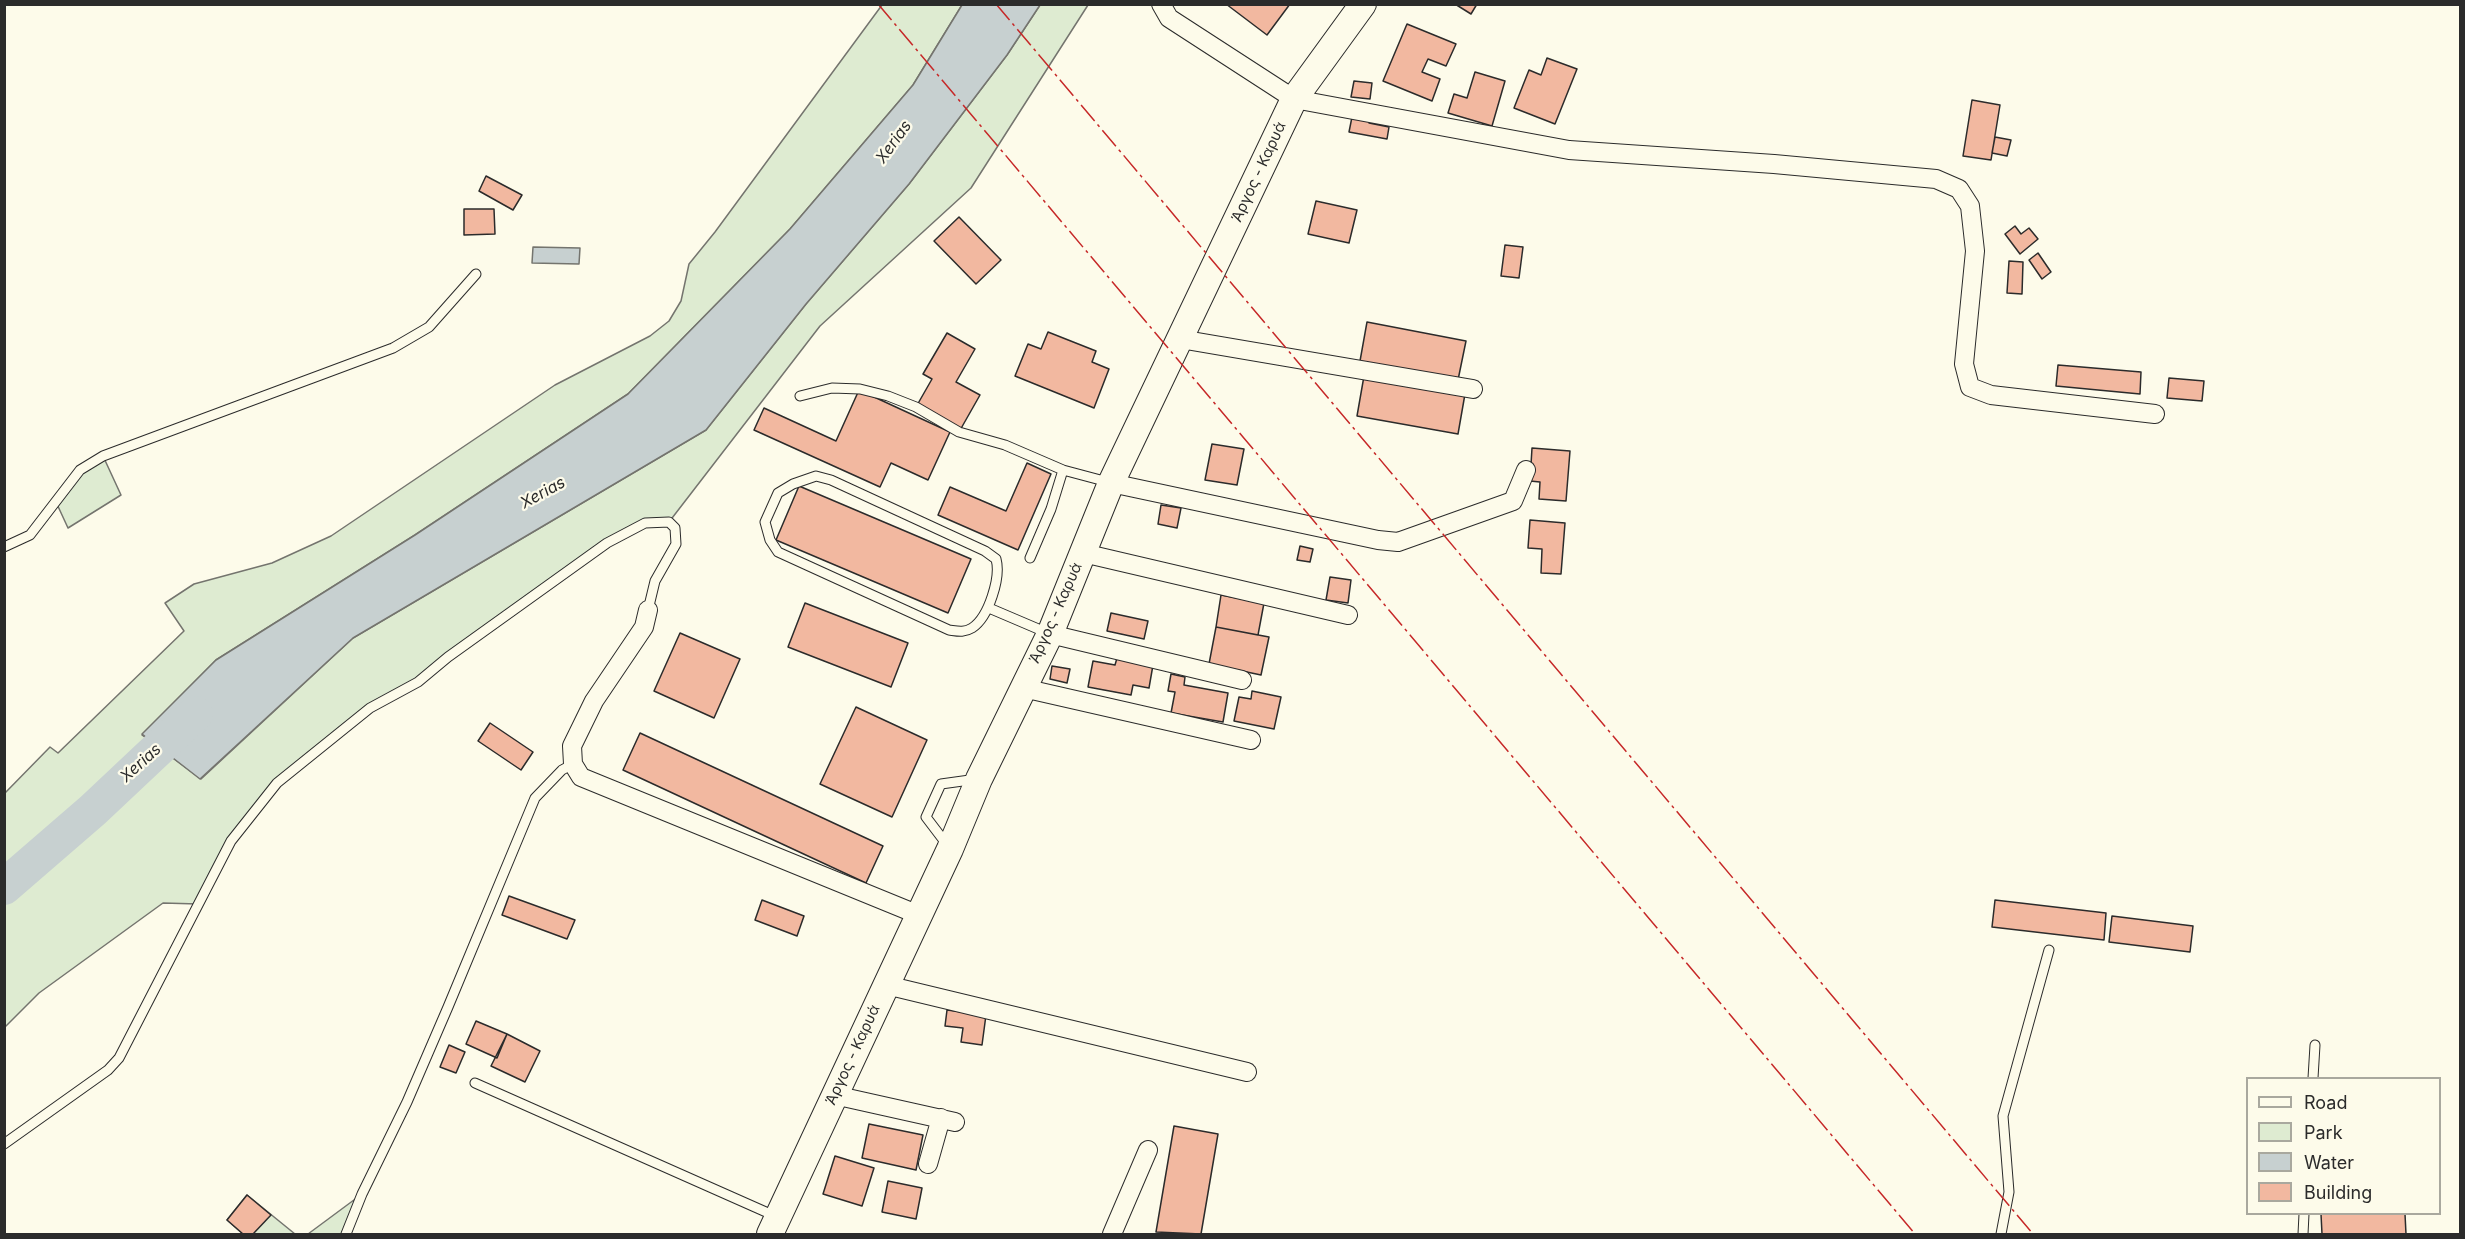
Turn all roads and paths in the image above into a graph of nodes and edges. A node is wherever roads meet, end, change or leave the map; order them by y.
1 (1161, 4) edge
2 (1363, 4) edge
3 (1294, 99) junction
4 (477, 274) dead end
5 (1180, 339) junction
6 (1473, 389) dead end
7 (800, 396) dead end
8 (2155, 414) dead end
9 (1064, 470) junction
10 (1526, 470) dead end
11 (1111, 483) junction
12 (4, 547) edge
13 (1083, 553) junction
14 (1030, 558) dead end
15 (988, 608) junction
16 (648, 610) joint
17 (1348, 615) dead end
18 (1050, 634) junction
19 (1242, 680) dead end
20 (1023, 688) junction
21 (1251, 740) dead end
22 (573, 764) junction
23 (979, 779) junction
24 (950, 849) junction
25 (919, 915) junction
26 (2049, 950) dead end
27 (886, 985) junction
28 (2315, 1045) dead end
29 (1247, 1072) dead end
30 (2313, 1077) edge
31 (475, 1083) dead end
32 (834, 1095) junction
33 (4, 1144) edge
34 (1148, 1150) dead end
35 (928, 1164) dead end
36 (2304, 1215) edge
37 (774, 1226) edge
38 (346, 1234) edge
39 (1112, 1234) edge
40 (2001, 1234) edge
41 (2303, 1234) edge

1 - 3 street
2 - 3 main road, Άργος - Καρυά
3 - 5 main road, Άργος - Καρυά
3 - 8 street
4 - 12 lane
5 - 6 street
5 - 11 main road, Άργος - Καρυά
7 - 9 lane
9 - 11 lane
9 - 14 lane
10 - 11 street
11 - 13 main road, Άργος - Καρυά
13 - 17 street
13 - 18 main road, Άργος - Καρυά
15 - 15 lane
15 - 18 lane
16 - 22 street
16 - 33 lane
18 - 19 street
18 - 20 main road, Άργος - Καρυά
20 - 21 street
20 - 23 main road, Άργος - Καρυά
22 - 25 street
22 - 38 lane
23 - 24 main road, Άργος - Καρυά
23 - 24 lane
24 - 25 main road, Άργος - Καρυά
25 - 27 main road, Άργος - Καρυά
26 - 40 lane
27 - 29 street
27 - 32 main road, Άργος - Καρυά
28 - 30 lane
31 - 37 lane
32 - 35 street
32 - 37 main road, Άργος - Καρυά
34 - 39 street
36 - 41 lane

